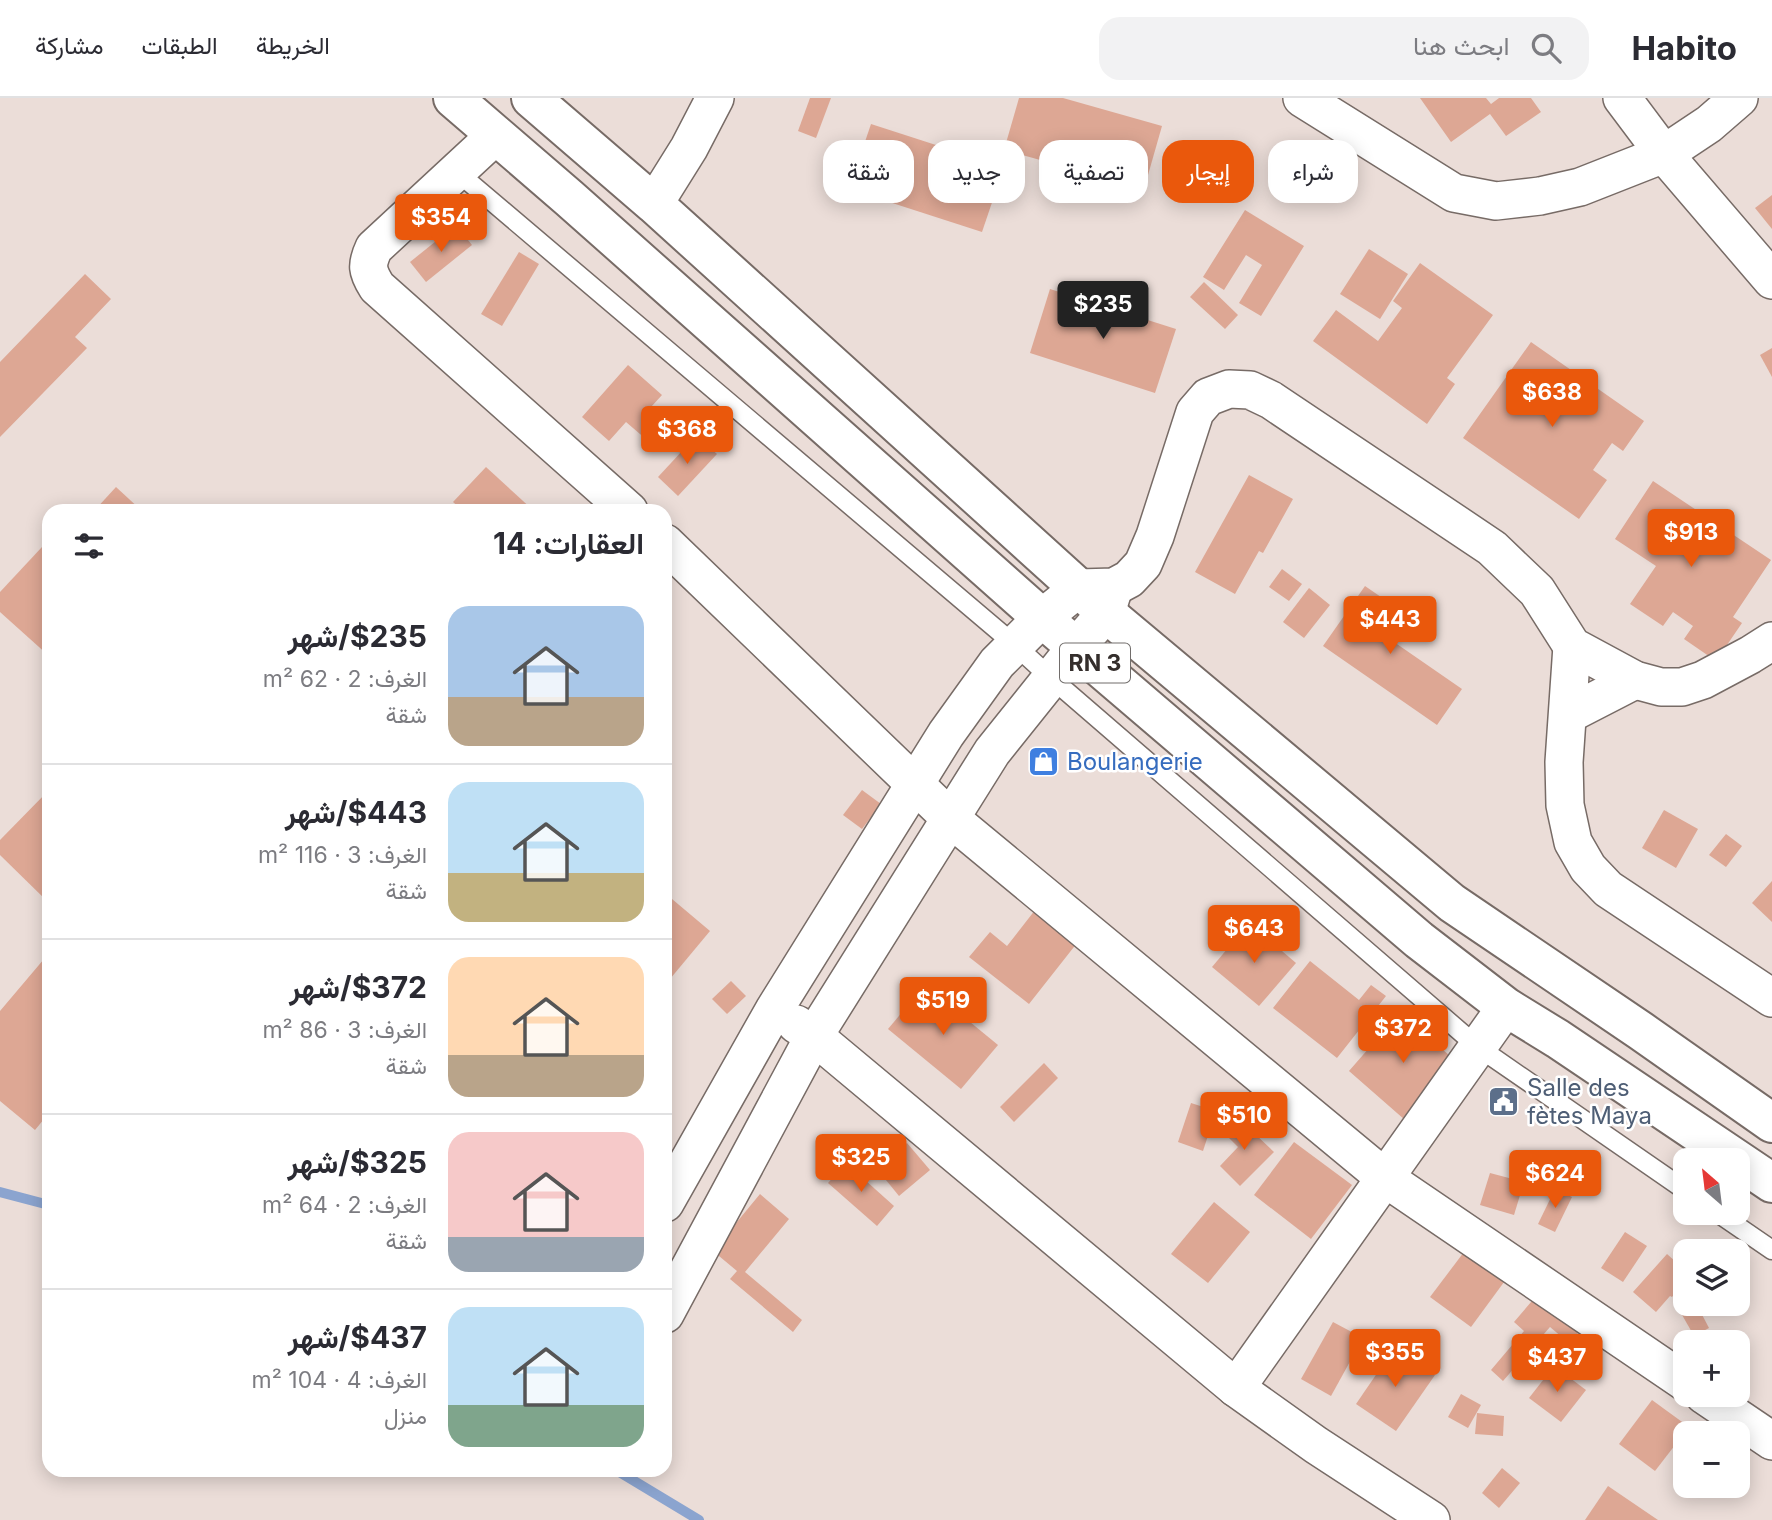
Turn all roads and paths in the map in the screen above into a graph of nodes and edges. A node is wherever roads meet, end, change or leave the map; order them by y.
1 (453, 98) edge
2 (531, 98) edge
3 (715, 98) edge
4 (1302, 98) edge
5 (1622, 98) edge
6 (1738, 98) edge
7 (496, 135) junction
8 (1664, 155) junction
9 (456, 171) junction
10 (654, 204) junction
11 (1772, 280) edge
12 (621, 504) edge
13 (672, 550) edge
14 (1100, 596) junction
15 (1042, 618) junction
16 (1772, 641) edge
17 (1015, 645) junction
18 (1572, 646) junction
19 (1076, 647) junction
20 (1051, 678) junction
21 (1634, 680) junction
22 (1569, 714) junction
23 (914, 785) junction
24 (950, 818) junction
25 (1772, 998) edge
26 (1506, 1007) junction
27 (774, 1010) junction
28 (814, 1036) junction
29 (1478, 1047) junction
30 (1772, 1123) edge
31 (1385, 1178) junction
32 (1673, 1182) edge
33 (1772, 1183) edge
34 (672, 1191) edge
35 (1736, 1225) edge
36 (1772, 1250) edge
37 (676, 1266) edge
38 (672, 1283) edge
39 (1673, 1374) edge
40 (1236, 1388) junction
41 (1722, 1407) edge
42 (1772, 1441) edge
43 (1431, 1520) edge

1 - 7 main road, RN 3
2 - 10 main road, RN 3
3 - 10 street
4 - 8 street
5 - 8 street
6 - 8 street
7 - 9 street
7 - 15 main road, RN 3
8 - 11 street
9 - 12 street
9 - 17 lane
10 - 14 main road, RN 3
13 - 23 street
14 - 15 street
14 - 18 street
14 - 19 street
14 - 30 main road, RN 3
15 - 17 street
15 - 19 main road, RN 3
16 - 21 street
17 - 20 lane
17 - 23 street
18 - 21 street
18 - 22 street
19 - 20 street
19 - 26 main road, RN 3
20 - 24 street
20 - 29 lane
21 - 22 street
22 - 25 street
23 - 24 street
23 - 27 street
24 - 28 street
24 - 31 street
26 - 29 street
26 - 33 main road, RN 3
27 - 28 street
27 - 34 street
28 - 37 street
28 - 40 street
29 - 31 street
29 - 32 lane
31 - 39 street
31 - 40 street
35 - 36 lane
37 - 38 street
40 - 43 street
41 - 42 street

